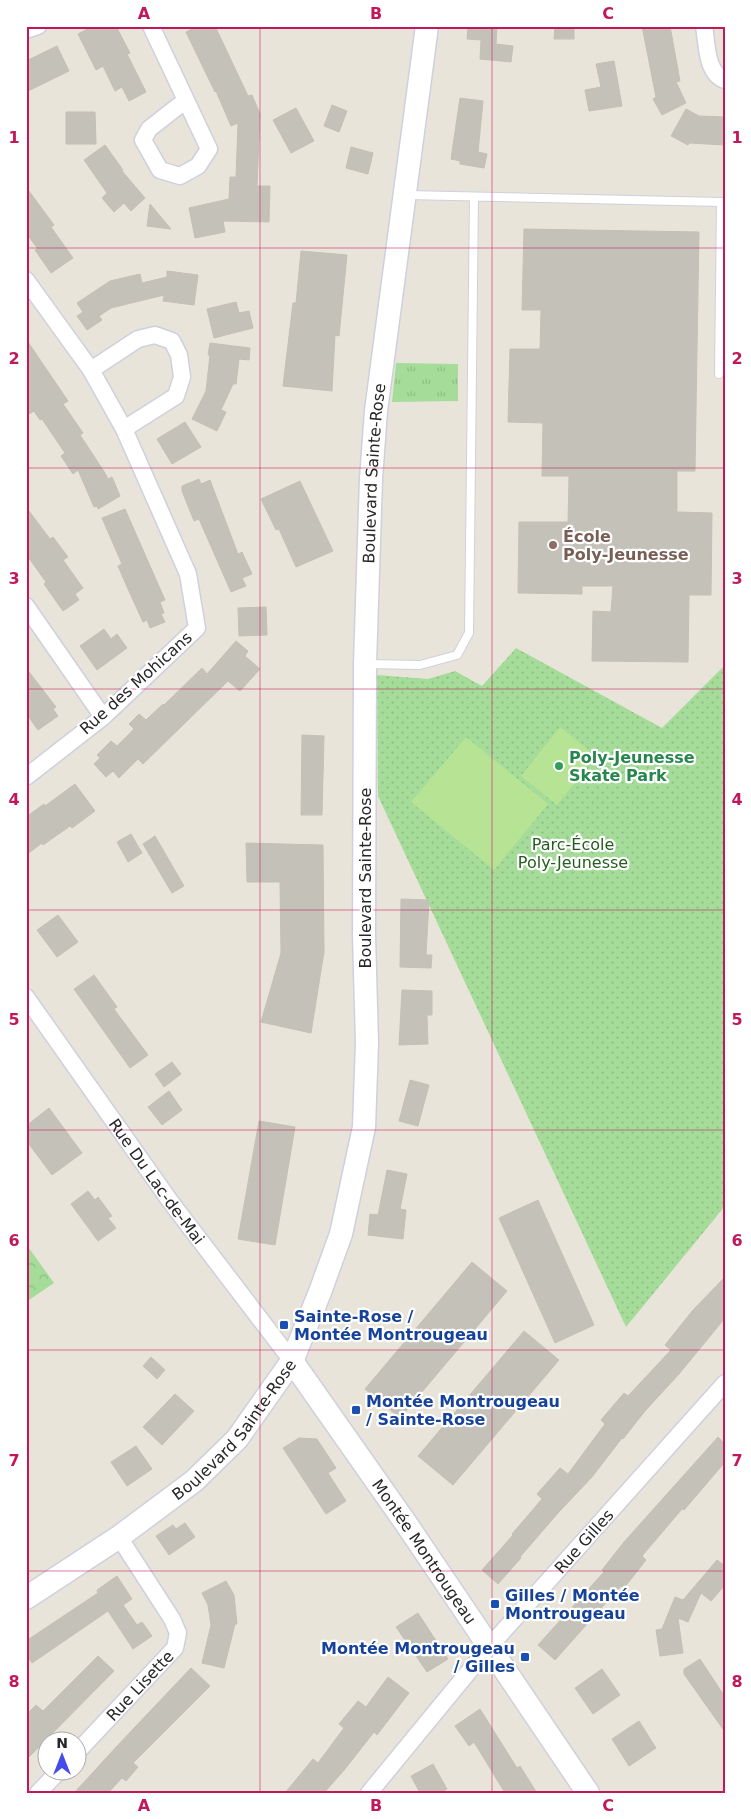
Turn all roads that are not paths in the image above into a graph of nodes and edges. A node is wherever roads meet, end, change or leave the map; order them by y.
1 (38, 26) edge
2 (151, 26) edge
3 (427, 26) edge
4 (704, 26) edge
5 (26, 30) edge
6 (725, 80) edge
7 (186, 100) junction
8 (404, 195) junction
9 (474, 196) junction
10 (26, 280) edge
11 (92, 370) junction
12 (719, 374) dead end
13 (124, 429) junction
14 (26, 606) edge
15 (365, 664) junction
16 (103, 717) junction
17 (26, 777) edge
18 (26, 997) edge
19 (292, 1361) junction
20 (723, 1388) edge
21 (119, 1537) junction
22 (26, 1598) edge
23 (489, 1647) junction
24 (88, 1740) edge
25 (48, 1782) edge
26 (374, 1790) edge
27 (38, 1793) edge
28 (588, 1793) edge

1 - 5 street
2 - 7 street
3 - 8 street, Boulevard Sainte-Rose
4 - 6 street
7 - 7 street
8 - 9 lane
8 - 15 street, Boulevard Sainte-Rose
9 - 12 lane
9 - 15 lane
10 - 11 street, Rue des Mohicans
11 - 13 street, Rue des Mohicans
11 - 13 street
13 - 16 street, Rue des Mohicans
14 - 16 street
15 - 19 street, Boulevard Sainte-Rose
16 - 17 street, Rue des Mohicans
18 - 19 street, Rue Du Lac-de-Mai
19 - 21 street, Boulevard Sainte-Rose
19 - 23 street, Montée Montrougeau
20 - 23 street, Rue Gilles
21 - 22 street, Boulevard Sainte-Rose
21 - 24 street, Rue Lisette
23 - 26 street, Rue Gilles
23 - 28 street, Montée Montrougeau
25 - 27 street

